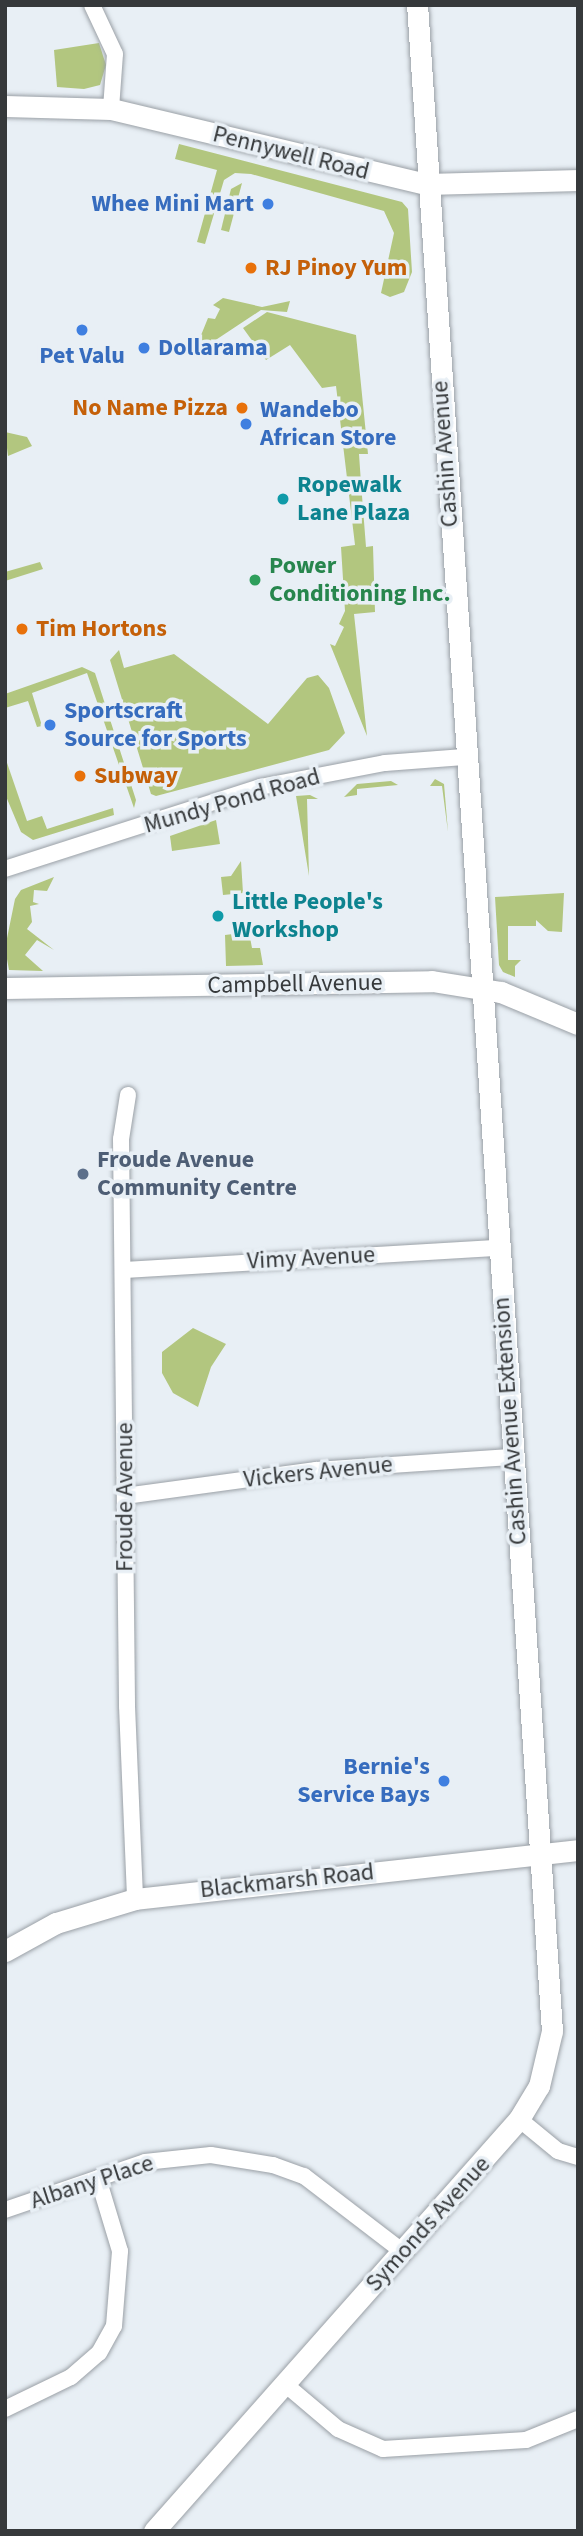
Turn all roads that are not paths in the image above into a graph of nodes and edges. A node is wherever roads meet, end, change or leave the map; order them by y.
1 (92, 5) edge
2 (417, 5) edge
3 (5, 106) edge
4 (110, 109) junction
5 (578, 180) edge
6 (427, 184) junction
7 (464, 757) junction
8 (5, 870) edge
9 (482, 987) junction
10 (5, 988) edge
11 (578, 1024) edge
12 (128, 1095) dead end
13 (499, 1248) junction
14 (124, 1270) junction
15 (511, 1457) junction
16 (125, 1496) junction
17 (578, 1850) edge
18 (541, 1854) junction
19 (135, 1899) junction
20 (5, 1951) edge
21 (519, 2119) junction
22 (578, 2157) edge
23 (98, 2178) junction
24 (5, 2210) edge
25 (403, 2252) junction
26 (286, 2385) junction
27 (5, 2409) edge
28 (578, 2419) edge
29 (154, 2531) edge

1 - 4 street
2 - 6 street, Cashin Avenue
3 - 4 street, Pennywell Road
4 - 6 street, Pennywell Road
5 - 6 street, Pennywell Road
6 - 7 street, Cashin Avenue
7 - 8 street, Mundy Pond Road
7 - 9 street, Cashin Avenue
9 - 10 street, Campbell Avenue
9 - 11 street, Campbell Avenue
9 - 13 street, Cashin Avenue Extension
12 - 14 street, Froude Avenue
13 - 14 street, Vimy Avenue
13 - 15 street, Cashin Avenue Extension
14 - 16 street, Froude Avenue
15 - 16 street, Vickers Avenue
15 - 18 street, Cashin Avenue Extension
16 - 19 street, Froude Avenue
17 - 18 street, Blackmarsh Road
18 - 19 street, Blackmarsh Road
18 - 21 street, Symonds Avenue
19 - 20 street, Blackmarsh Road
21 - 22 street
21 - 25 street, Symonds Avenue
23 - 24 street, Albany Place
23 - 25 street, Albany Place
23 - 27 street
25 - 26 street, Symonds Avenue
26 - 28 street
26 - 29 street, Symonds Avenue

